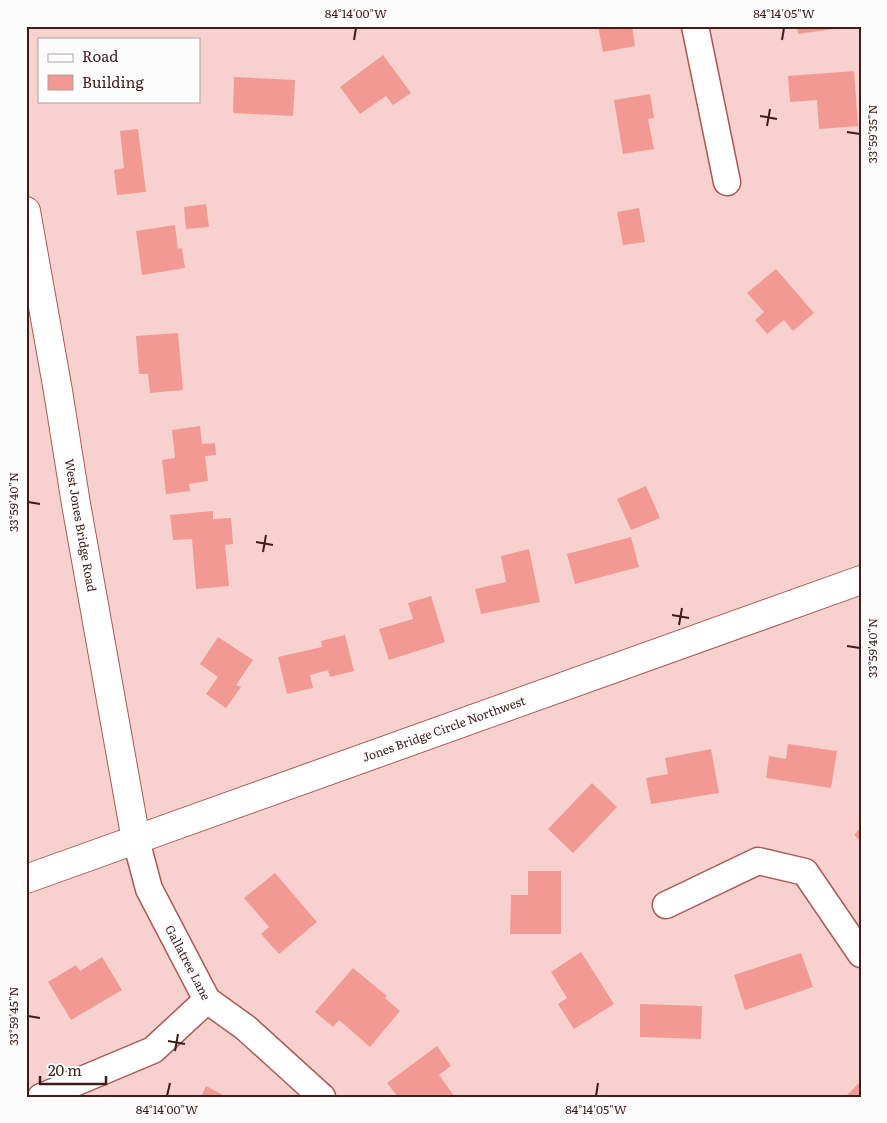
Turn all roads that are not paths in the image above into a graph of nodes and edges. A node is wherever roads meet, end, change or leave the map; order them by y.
1 (695, 26) edge
2 (727, 182) dead end
3 (26, 211) edge
4 (861, 580) edge
5 (136, 840) junction
6 (26, 879) edge
7 (666, 905) dead end
8 (861, 954) edge
9 (207, 1000) junction
10 (41, 1097) edge
11 (322, 1097) edge

1 - 2 street
3 - 5 street, West Jones Bridge Road
4 - 5 street, Jones Bridge Circle Northwest
5 - 6 street, Jones Bridge Circle Northwest
5 - 9 street, Gallatree Lane
7 - 8 street
9 - 10 street
9 - 11 street, Gallatree Lane

